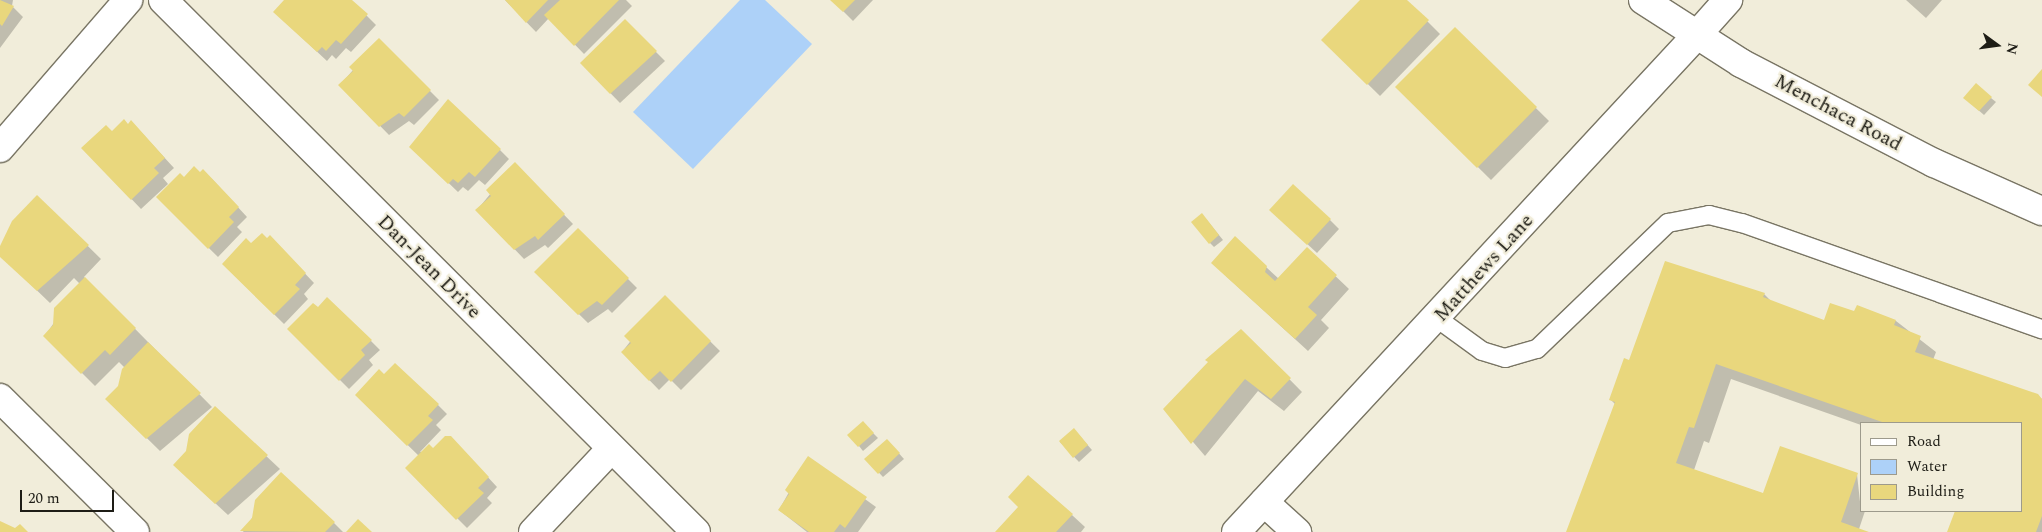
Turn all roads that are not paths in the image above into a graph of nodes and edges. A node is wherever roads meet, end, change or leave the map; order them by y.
1 (128, 0) edge
2 (163, 0) edge
3 (1643, 0) edge
4 (1728, 0) edge
5 (1695, 37) junction
6 (0, 148) edge
7 (2042, 211) edge
8 (1438, 319) junction
9 (2042, 329) edge
10 (0, 398) edge
11 (610, 450) junction
12 (1264, 502) junction
13 (135, 532) edge
14 (533, 532) edge
15 (696, 532) edge
16 (1236, 532) edge
17 (1297, 532) edge

1 - 6 street
2 - 11 street, Dan-Jean Drive
3 - 5 street, Menchaca Road
4 - 5 street, Matthews Lane
5 - 7 street, Menchaca Road
5 - 8 street, Matthews Lane
8 - 9 lane
8 - 12 street, Matthews Lane
10 - 13 street
11 - 14 street
11 - 15 street, Dan-Jean Drive
12 - 16 street, Matthews Lane
12 - 17 street

